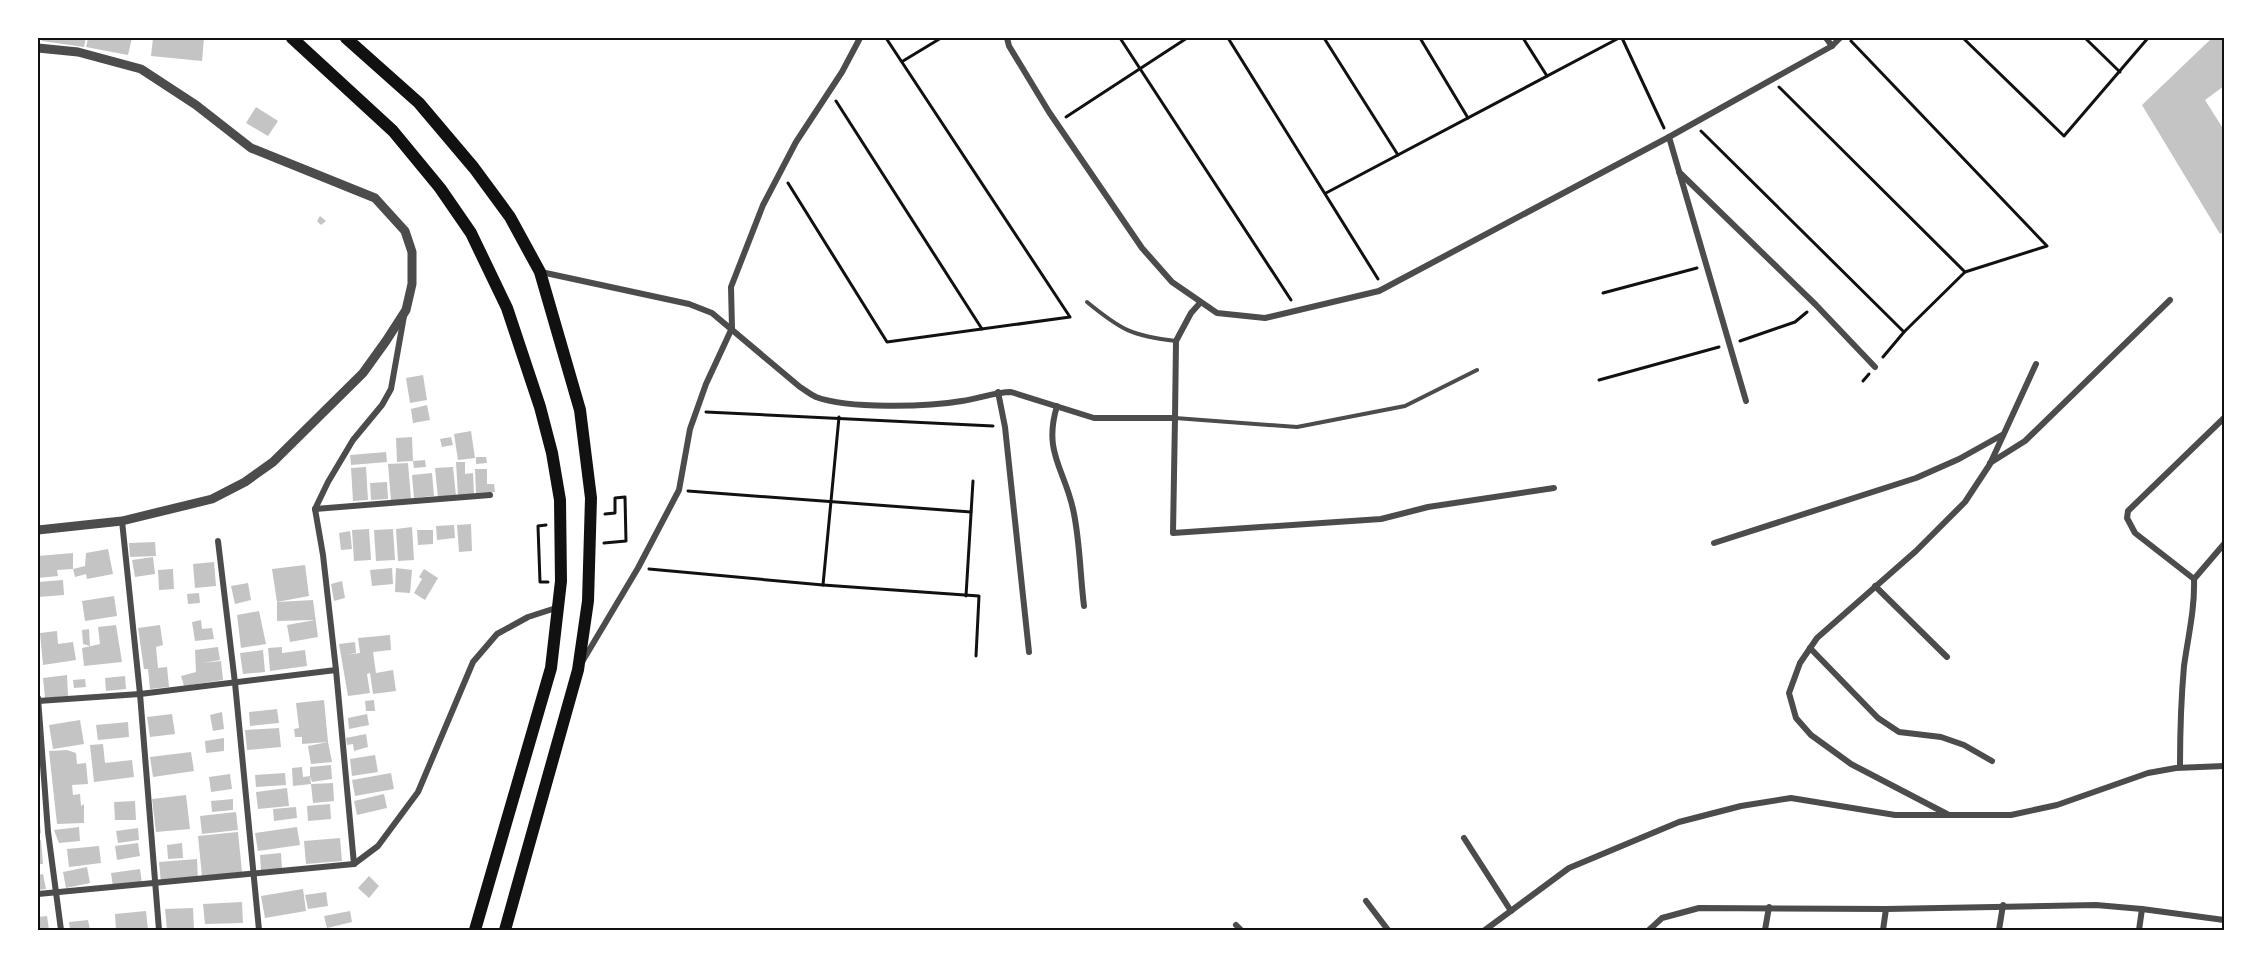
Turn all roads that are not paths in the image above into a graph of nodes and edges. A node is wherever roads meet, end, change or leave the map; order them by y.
1 (292, 38) edge
2 (346, 38) edge
3 (860, 38) edge
4 (1007, 38) edge
5 (1826, 38) edge
6 (1840, 38) edge
7 (1832, 46) junction
8 (38, 48) edge
9 (1669, 137) junction
10 (1679, 172) junction
11 (540, 272) junction
12 (2170, 300) dead end
13 (1087, 302) dead end
14 (1200, 303) junction
15 (406, 310) junction
16 (732, 328) junction
17 (1176, 341) junction
18 (2036, 364) dead end
19 (1875, 366) road end
20 (1477, 370) dead end
21 (998, 392) junction
22 (1746, 401) dead end
23 (1057, 405) junction
24 (1175, 418) junction
25 (2224, 418) edge
26 (2003, 435) junction
27 (1990, 464) junction
28 (1554, 488) dead end
29 (490, 495) dead end
30 (315, 509) junction
31 (122, 521) junction
32 (38, 530) edge
33 (218, 541) dead end
34 (1714, 543) dead end
35 (2224, 544) edge
36 (2194, 579) junction
37 (1875, 586) junction
38 (1084, 606) dead end
39 (559, 607) junction
40 (1810, 648) junction
41 (1029, 652) dead end
42 (1947, 657) dead end
43 (336, 670) junction
44 (578, 670) junction
45 (235, 683) junction
46 (140, 694) junction
47 (38, 700) edge
48 (1992, 761) dead end
49 (2224, 766) edge
50 (2180, 767) junction
51 (1947, 814) junction
52 (1464, 838) dead end
53 (354, 864) junction
54 (252, 874) junction
55 (155, 885) junction
56 (58, 892) junction
57 (38, 894) edge
58 (1366, 901) dead end
59 (2002, 906) junction
60 (1768, 907) junction
61 (1886, 909) junction
62 (2142, 909) junction
63 (1512, 911) junction
64 (2224, 920) edge
65 (61, 930) edge
66 (159, 930) edge
67 (259, 930) edge
68 (475, 930) edge
69 (505, 930) edge
70 (1388, 930) edge
71 (1485, 930) edge
72 (1649, 930) edge
73 (1765, 930) edge
74 (1883, 930) edge
75 (1999, 930) edge
76 (2139, 930) edge

1 - 39 highway
2 - 11 highway
3 - 16 street
4 - 14 street
5 - 7 street
6 - 7 street
7 - 9 street
8 - 15 street
9 - 10 street
9 - 14 street
10 - 19 street
10 - 22 street
11 - 16 street
11 - 44 highway
12 - 27 street
13 - 17 lane
14 - 17 street
15 - 30 street
15 - 31 street
16 - 21 street
16 - 44 street
17 - 24 street
18 - 26 street
20 - 24 lane
21 - 23 street
21 - 41 street
23 - 24 street
23 - 38 street
24 - 28 street
25 - 36 street
26 - 27 street
26 - 34 street
27 - 37 street
29 - 30 street
30 - 43 street
31 - 32 street
31 - 46 street
33 - 45 street
35 - 36 street
36 - 50 street
37 - 40 street
37 - 42 street
39 - 53 street
39 - 68 highway
40 - 48 street
40 - 51 street
43 - 45 street
43 - 53 street
44 - 69 highway
45 - 46 street
45 - 54 street
46 - 47 street
46 - 55 street
47 - 56 street
49 - 50 street
50 - 51 street
51 - 63 street
52 - 63 street
53 - 54 street
54 - 55 street
54 - 67 street
55 - 56 street
55 - 66 street
56 - 57 street
56 - 65 street
58 - 70 street
59 - 61 street
59 - 62 street
59 - 75 street
60 - 61 street
60 - 72 street
60 - 73 street
61 - 74 street
62 - 64 street
62 - 76 street
63 - 71 street

